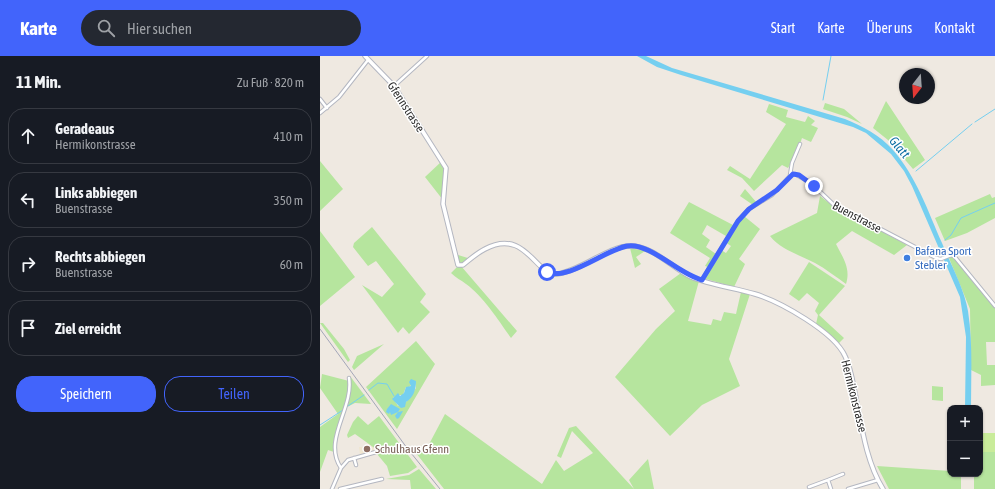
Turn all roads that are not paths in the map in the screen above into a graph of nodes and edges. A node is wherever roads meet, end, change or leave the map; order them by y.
1 (365, 56) edge
2 (426, 56) edge
3 (368, 60) junction
4 (394, 86) junction
5 (320, 99) edge
6 (327, 108) junction
7 (320, 113) edge
8 (800, 144) dead end
9 (790, 176) junction
10 (459, 266) joint
11 (702, 280) junction
12 (995, 306) edge
13 (349, 378) dead end
14 (376, 452) dead end
15 (354, 458) junction
16 (356, 465) dead end
17 (341, 468) junction
18 (843, 474) dead end
19 (382, 479) dead end
20 (828, 480) junction
21 (878, 480) junction
22 (809, 487) dead end
23 (332, 489) edge
24 (340, 489) edge
25 (831, 489) edge
26 (849, 489) edge
27 (883, 489) edge

1 - 3 street, Gfennstrasse
2 - 4 street
3 - 4 street, Gfennstrasse
3 - 6 street
4 - 10 street, Gfennstrasse
5 - 6 street
6 - 7 street
8 - 9 street
9 - 11 street
9 - 12 street, Buenstrasse
10 - 11 street, Hermikonstrasse
11 - 21 street, Hermikonstrasse
13 - 17 street
14 - 15 street
15 - 16 street
15 - 17 street
17 - 23 street
18 - 20 street
19 - 24 street
20 - 22 street
20 - 25 street
21 - 26 street
21 - 27 street, Hermikonstrasse

